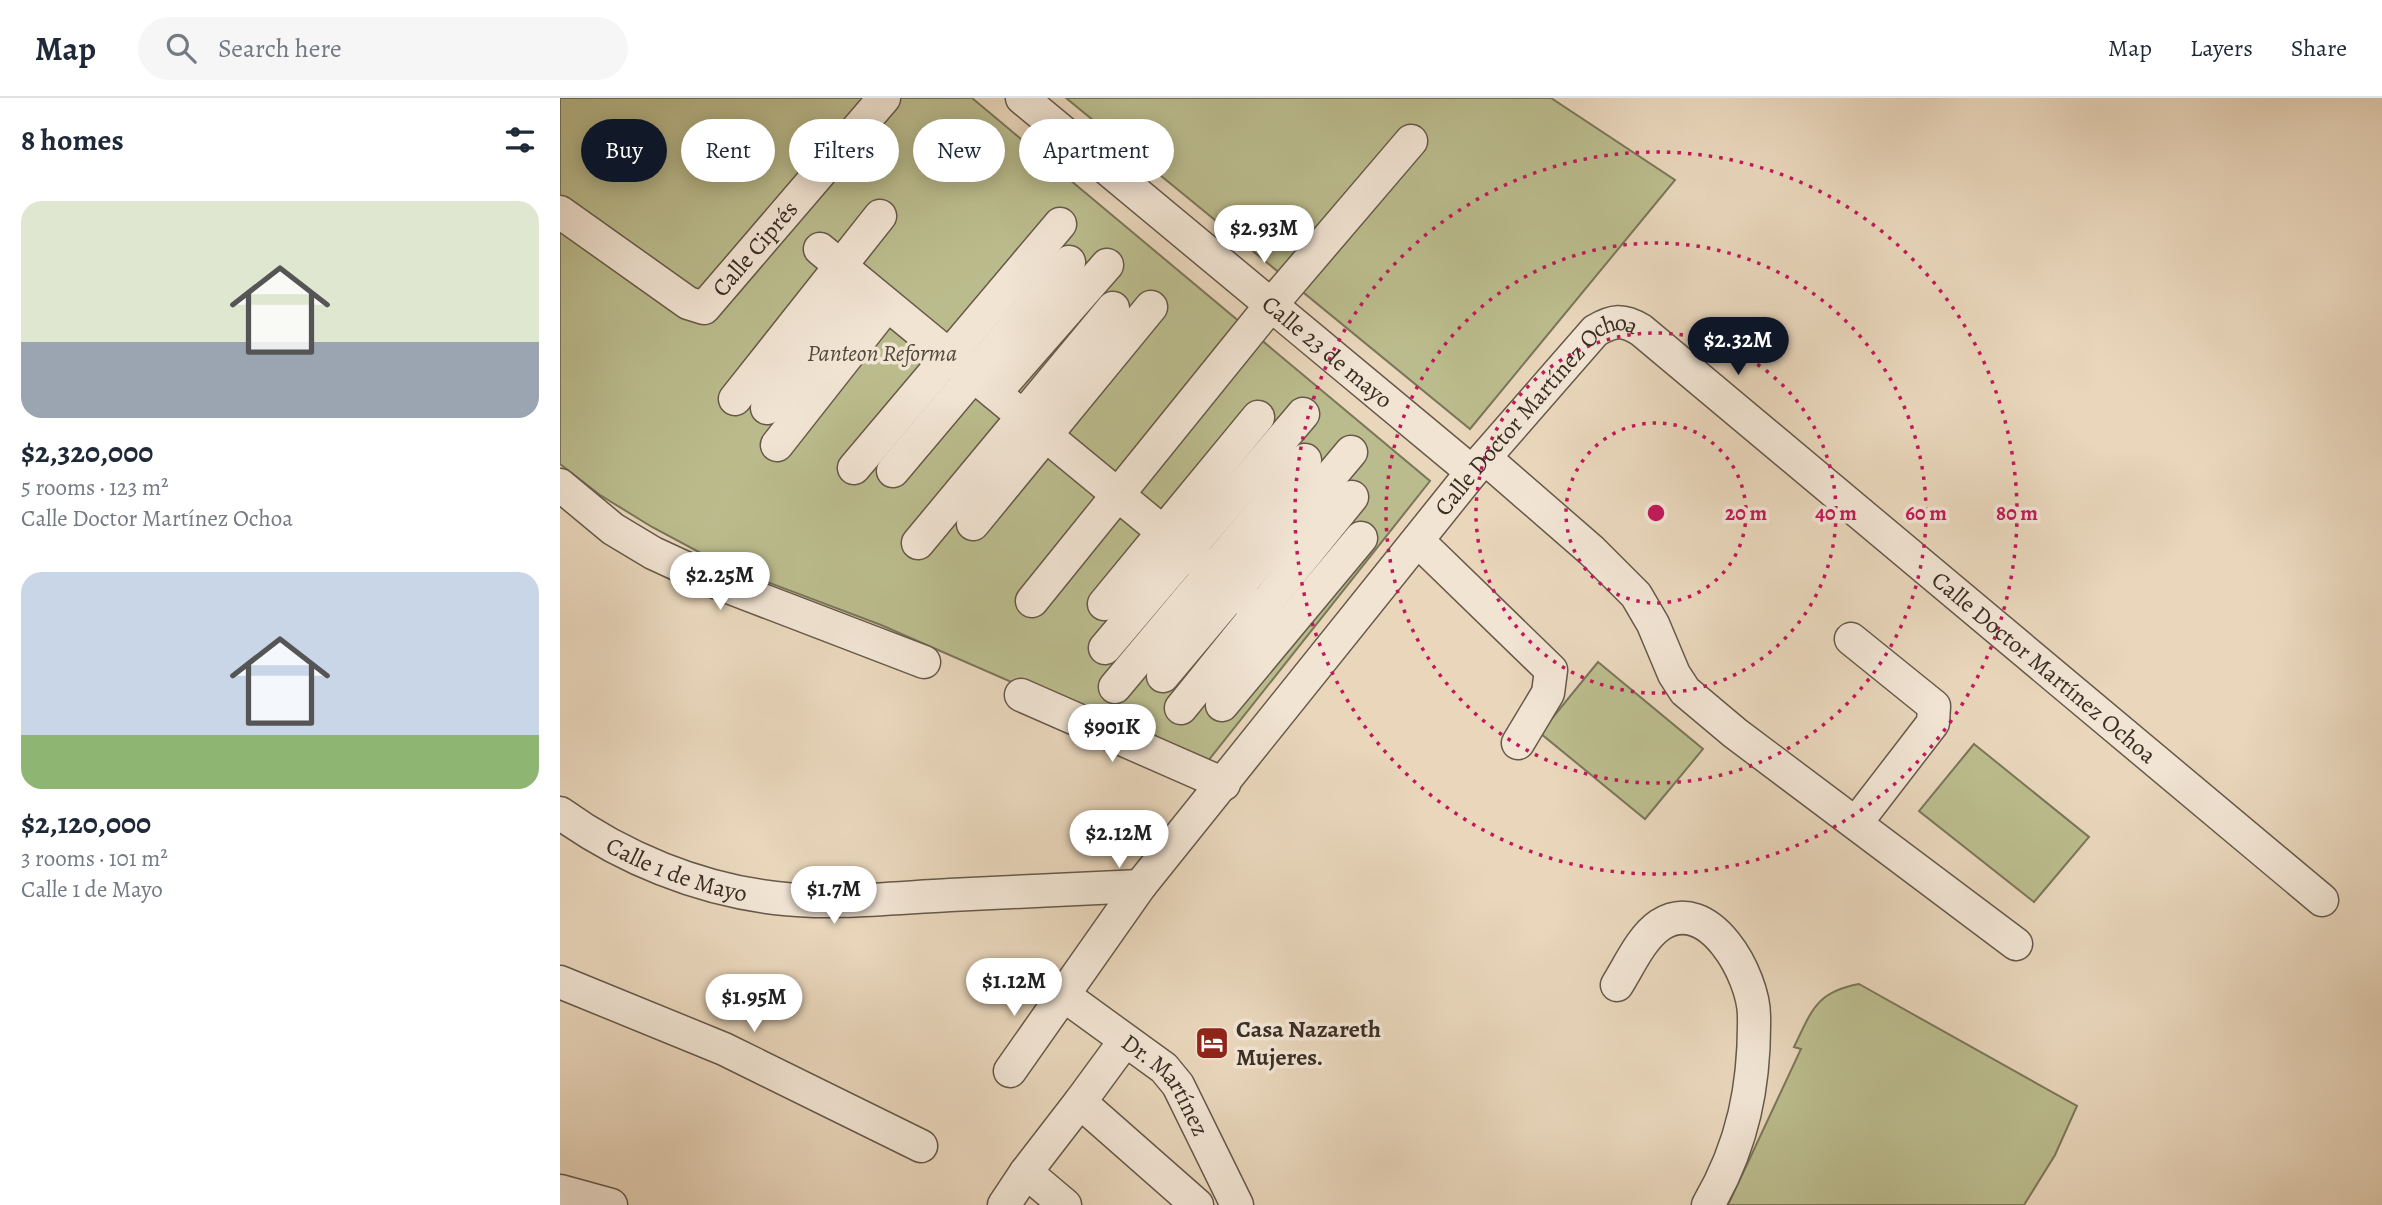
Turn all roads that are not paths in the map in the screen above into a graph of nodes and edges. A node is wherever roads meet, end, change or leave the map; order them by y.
1 (884, 98) edge
2 (1022, 98) edge
3 (1411, 141) dead end
4 (560, 212) edge
5 (880, 216) dead end
6 (1060, 224) dead end
7 (830, 257) junction
8 (1069, 262) dead end
9 (1107, 265) dead end
10 (876, 295) junction
11 (1271, 305) junction
12 (1151, 307) dead end
13 (1113, 308) dead end
14 (948, 355) junction
15 (984, 385) junction
16 (735, 399) dead end
17 (766, 408) dead end
18 (1303, 414) dead end
19 (1258, 417) dead end
20 (1034, 426) junction
21 (777, 445) dead end
22 (1351, 452) dead end
23 (1305, 460) dead end
24 (1479, 465) junction
25 (854, 468) dead end
26 (893, 471) dead end
27 (560, 485) edge
28 (1118, 494) junction
29 (1352, 497) dead end
30 (973, 524) dead end
31 (1361, 538) dead end
32 (1418, 541) junction
33 (1176, 542) junction
34 (918, 543) dead end
35 (1235, 591) junction
36 (1032, 601) dead end
37 (1104, 604) dead end
38 (1283, 631) junction
39 (1851, 639) dead end
40 (1105, 648) dead end
41 (923, 662) dead end
42 (1163, 677) dead end
43 (1115, 687) dead end
44 (1021, 695) dead end
45 (1222, 705) dead end
46 (1181, 708) dead end
47 (1518, 743) dead end
48 (1224, 784) junction
49 (560, 813) edge
50 (1856, 823) junction
51 (1140, 886) junction
52 (2322, 900) dead end
53 (2016, 944) dead end
54 (560, 982) edge
55 (1616, 985) dead end
56 (1062, 994) junction
57 (1124, 1042) junction
58 (1010, 1071) dead end
59 (1080, 1102) junction
60 (921, 1146) dead end
61 (1026, 1172) junction
62 (560, 1191) edge
63 (611, 1205) edge
64 (1004, 1205) edge
65 (1065, 1205) edge
66 (1196, 1205) edge
67 (1237, 1205) edge
68 (1708, 1205) edge

1 - 4 street, Calle Ciprés
2 - 11 street, Calle 23 de mayo
3 - 11 street
5 - 7 street
6 - 14 street
7 - 10 street
7 - 16 street
8 - 15 street
9 - 15 street
10 - 14 street
10 - 17 street
10 - 21 street
11 - 24 street, Calle 23 de mayo
11 - 28 street
12 - 20 street
13 - 20 street
14 - 15 street
14 - 25 street
15 - 20 street
15 - 26 street
18 - 33 street
19 - 33 street
20 - 28 street
20 - 30 street
20 - 34 street
22 - 35 street
23 - 35 street
24 - 32 street, Calle Doctor Martínez Ochoa
24 - 50 street, Calle 23 de mayo
24 - 52 street, Calle Doctor Martínez Ochoa
27 - 41 street
28 - 33 street
28 - 36 street
29 - 35 street
31 - 38 street
32 - 47 street
32 - 48 street, Calle Doctor Martínez Ochoa
33 - 35 street
33 - 37 street
33 - 40 street
35 - 38 street
35 - 42 street
35 - 43 street
35 - 46 street
38 - 45 street
39 - 50 street
44 - 48 street
48 - 51 street, Calle Doctor Martínez Ochoa
49 - 51 street, Calle 1 de Mayo
50 - 53 street, Calle 23 de mayo
51 - 56 street, Calle Doctor Martínez Ochoa
54 - 60 street
55 - 68 street
56 - 57 street, Dr. Martínez
56 - 58 street, Calle Doctor Martínez Ochoa
57 - 59 street
57 - 67 street, Dr. Martínez
59 - 61 street
59 - 66 street
61 - 64 street
61 - 65 street
62 - 63 street

